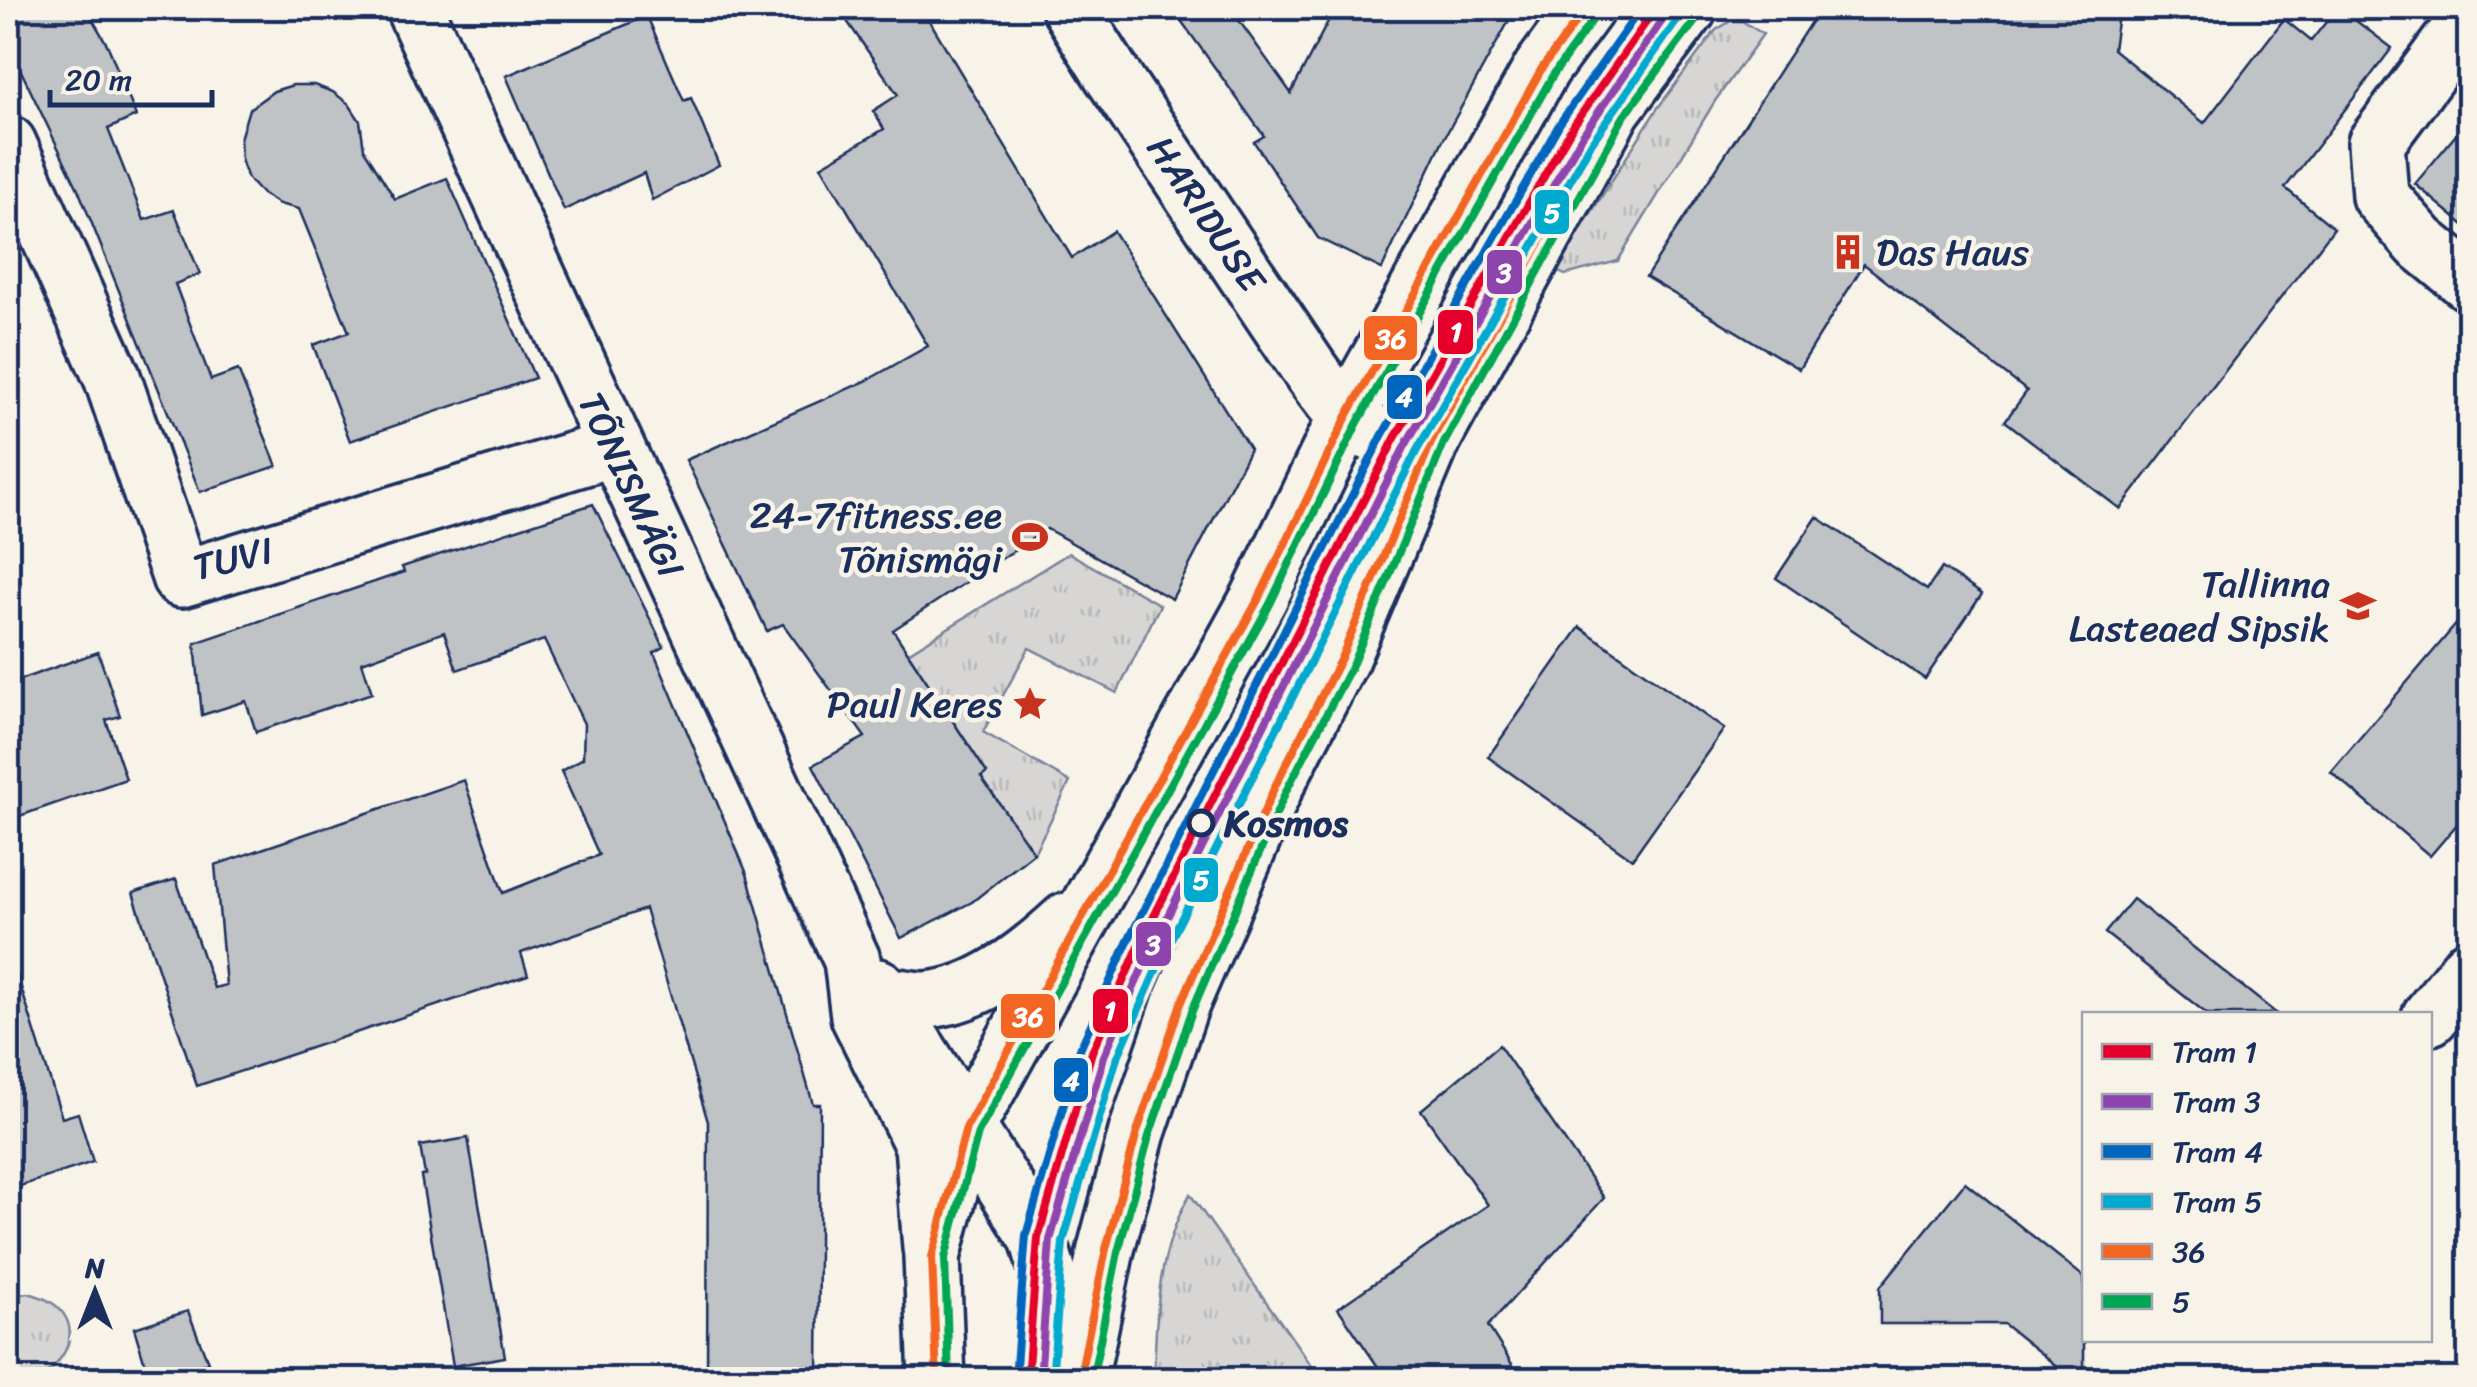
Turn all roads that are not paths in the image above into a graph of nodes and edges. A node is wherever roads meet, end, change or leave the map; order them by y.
1 (414, 8) edge
2 (1070, 8) edge
3 (1586, 8) edge
4 (1689, 8) edge
5 (2470, 16) edge
6 (8, 144) edge
7 (2470, 284) edge
8 (1346, 418) junction
9 (1432, 438) junction
10 (614, 448) junction
11 (1088, 902) junction
12 (2470, 967) edge
13 (869, 978) junction
14 (2432, 1014) edge
15 (966, 1128) junction
16 (932, 1257) junction
17 (936, 1380) edge
18 (1078, 1380) edge

1 - 10 street, TÕNISMÄGI
2 - 8 street, HARIDUSE
3 - 8 street
4 - 9 street
5 - 7 street
6 - 10 street, TUVI
8 - 9 street
8 - 11 street
9 - 18 street
10 - 13 street, TÕNISMÄGI
11 - 13 street
11 - 15 street
12 - 14 street
13 - 15 street, TÕNISMÄGI
13 - 16 street, TÕNISMÄGI
15 - 16 street
15 - 18 street, TÕNISMÄGI
16 - 17 street

